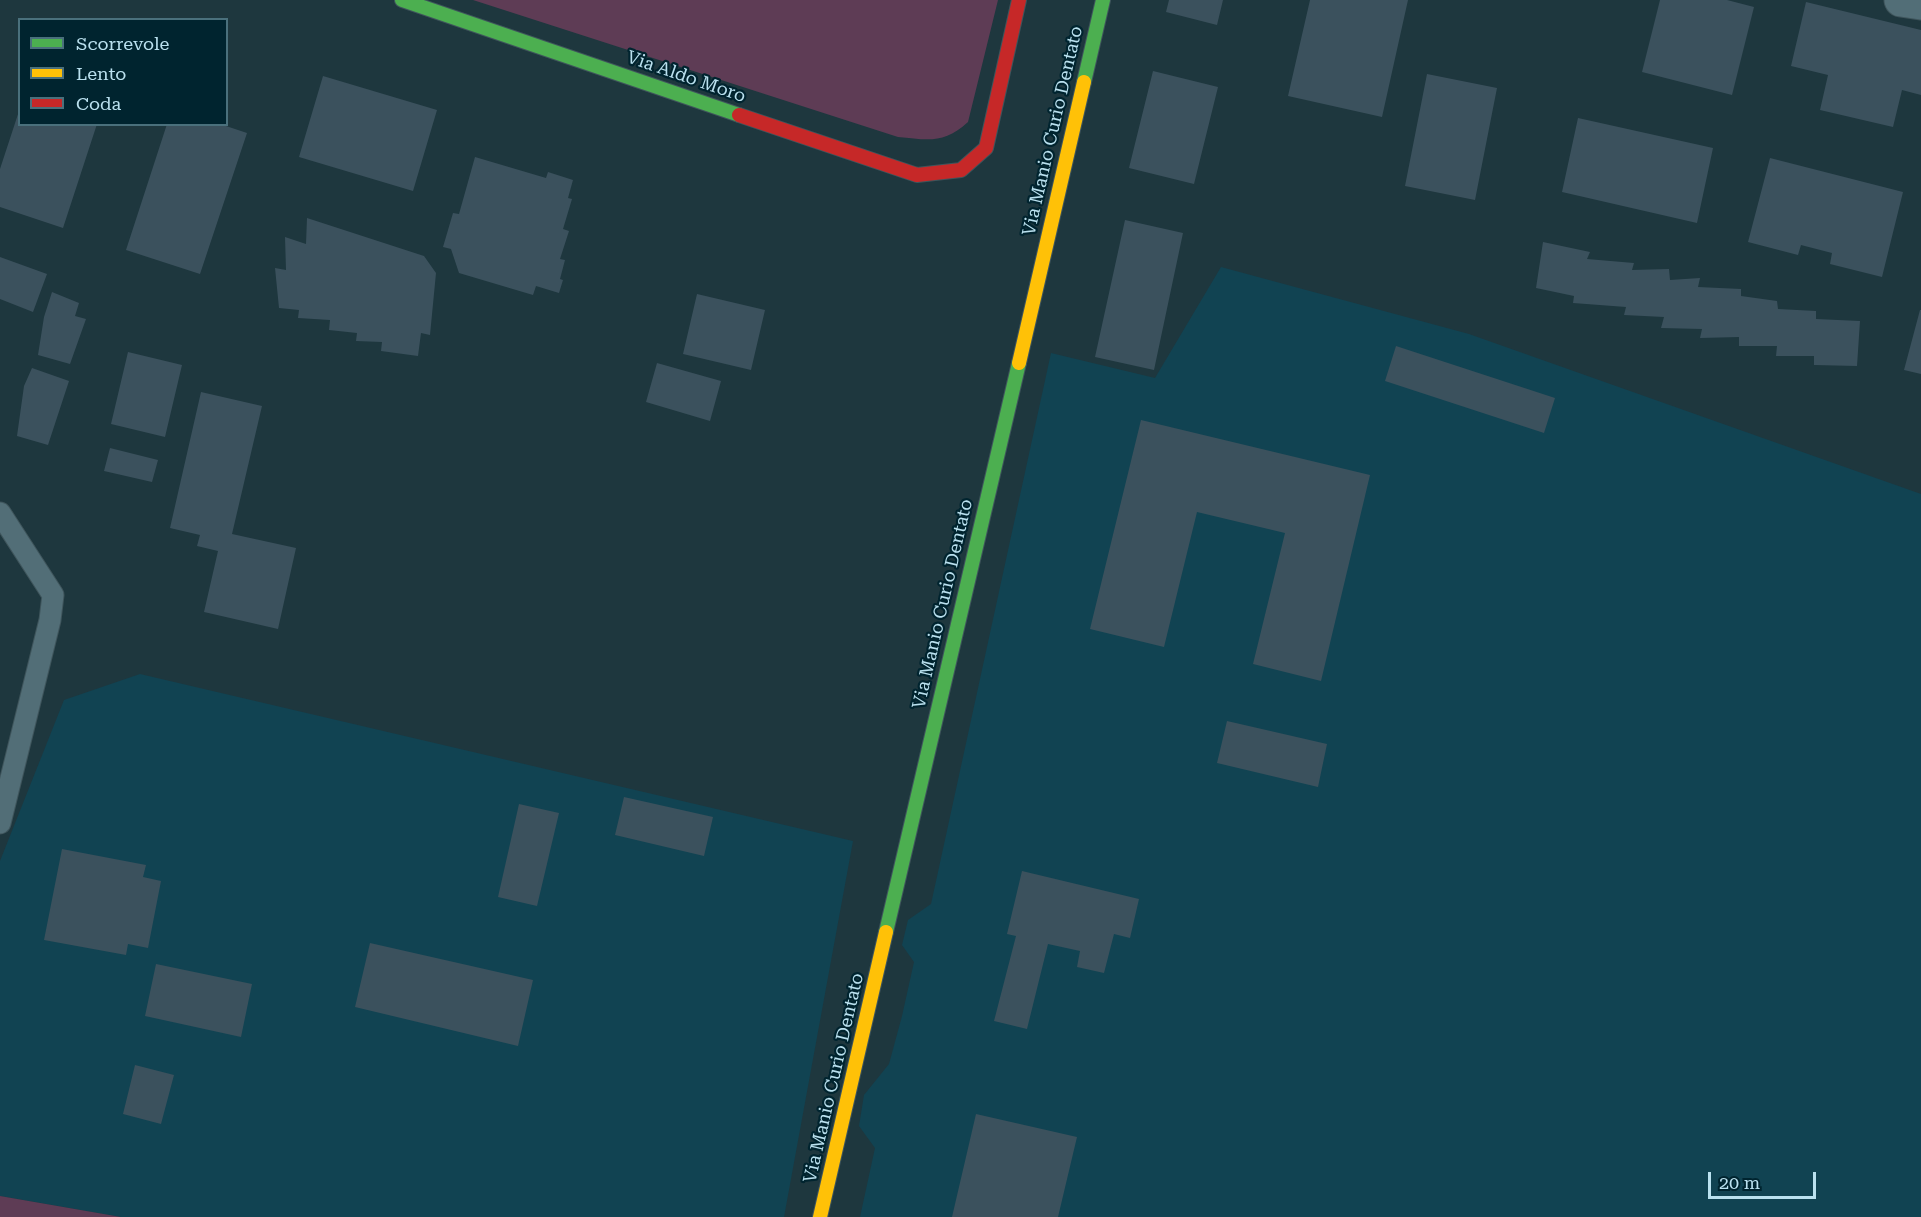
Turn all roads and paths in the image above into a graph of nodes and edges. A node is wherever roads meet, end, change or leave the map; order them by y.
1 (402, 0) edge
2 (1019, 0) edge
3 (1103, 0) edge
4 (1901, 0) edge
5 (1921, 3) edge
6 (0, 513) edge
7 (0, 823) edge
8 (820, 1217) edge

1 - 2 main road, Via Aldo Moro
3 - 8 main road, Via Manio Curio Dentato
4 - 5 street
6 - 7 lane

